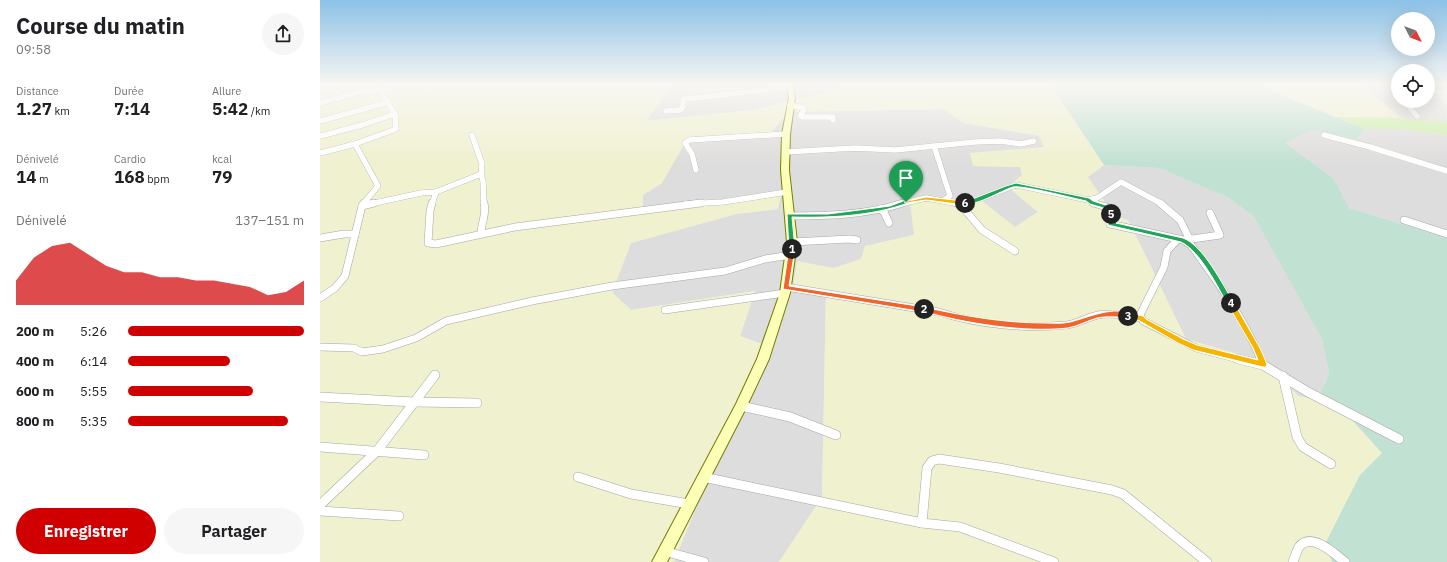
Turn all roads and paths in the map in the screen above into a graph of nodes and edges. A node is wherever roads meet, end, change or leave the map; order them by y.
1 (355, 111) edge
2 (394, 111) edge
3 (789, 111) edge
4 (803, 111) edge
5 (1413, 111) edge
6 (395, 114) junction
7 (1417, 116) dead end
8 (833, 120) dead end
9 (320, 121) edge
10 (786, 134) junction
11 (472, 135) dead end
12 (1324, 135) dead end
13 (320, 136) edge
14 (1034, 141) dead end
15 (355, 144) junction
16 (934, 146) junction
17 (786, 152) junction
18 (320, 153) edge
19 (696, 170) dead end
20 (1447, 171) edge
21 (481, 174) junction
22 (436, 192) junction
23 (787, 192) junction
24 (944, 200) junction
25 (1088, 200) junction
26 (960, 204) junction
27 (362, 206) junction
28 (880, 209) junction
29 (1210, 213) dead end
30 (789, 216) junction
31 (1404, 220) dead end
32 (889, 223) dead end
33 (355, 234) junction
34 (481, 234) junction
35 (1447, 234) edge
36 (320, 238) edge
37 (857, 240) dead end
38 (1183, 240) junction
39 (792, 242) junction
40 (1015, 251) dead end
41 (791, 255) junction
42 (785, 290) junction
43 (320, 298) edge
44 (665, 310) dead end
45 (1140, 318) junction
46 (320, 347) edge
47 (1263, 364) junction
48 (435, 374) dead end
49 (1283, 376) junction
50 (320, 397) edge
51 (414, 402) junction
52 (477, 403) dead end
53 (741, 406) junction
54 (836, 435) dead end
55 (1399, 439) dead end
56 (320, 447) edge
57 (377, 451) junction
58 (424, 455) dead end
59 (1330, 464) dead end
60 (578, 477) dead end
61 (703, 477) junction
62 (689, 504) junction
63 (320, 505) edge
64 (320, 511) edge
65 (399, 516) dead end
66 (922, 523) junction
67 (664, 552) junction
68 (659, 562) edge
69 (704, 562) edge
70 (1054, 562) edge
71 (1206, 562) edge
72 (1293, 562) edge
73 (1345, 562) edge

1 - 9 street
2 - 6 street
3 - 10 street
4 - 8 street
5 - 7 street
6 - 13 street
6 - 15 street
10 - 17 street
10 - 19 street
11 - 21 street
12 - 20 street
14 - 16 street
15 - 18 street
15 - 27 street
16 - 17 street
16 - 24 street
17 - 23 street
21 - 22 street
21 - 34 street
22 - 27 street
22 - 34 street
23 - 30 street
23 - 34 street
24 - 26 street
24 - 28 street
25 - 26 street
25 - 38 street
25 - 38 street
26 - 40 street
27 - 33 street
28 - 30 street
28 - 32 street
29 - 38 street
30 - 39 street
31 - 35 street
33 - 36 street
33 - 43 street
37 - 39 street
38 - 45 street
38 - 47 street
39 - 41 street
41 - 42 street
41 - 46 street
42 - 44 street
42 - 45 street
42 - 53 street
45 - 47 street
47 - 49 street
48 - 51 street
49 - 55 street
49 - 59 street
50 - 51 street
51 - 52 street
51 - 57 street
53 - 54 street
53 - 61 street
56 - 57 street
57 - 58 street
57 - 63 street
60 - 62 street
61 - 62 street
61 - 66 street
62 - 67 street
64 - 65 street
66 - 70 street
66 - 71 street
67 - 68 street
67 - 69 street
72 - 73 street

